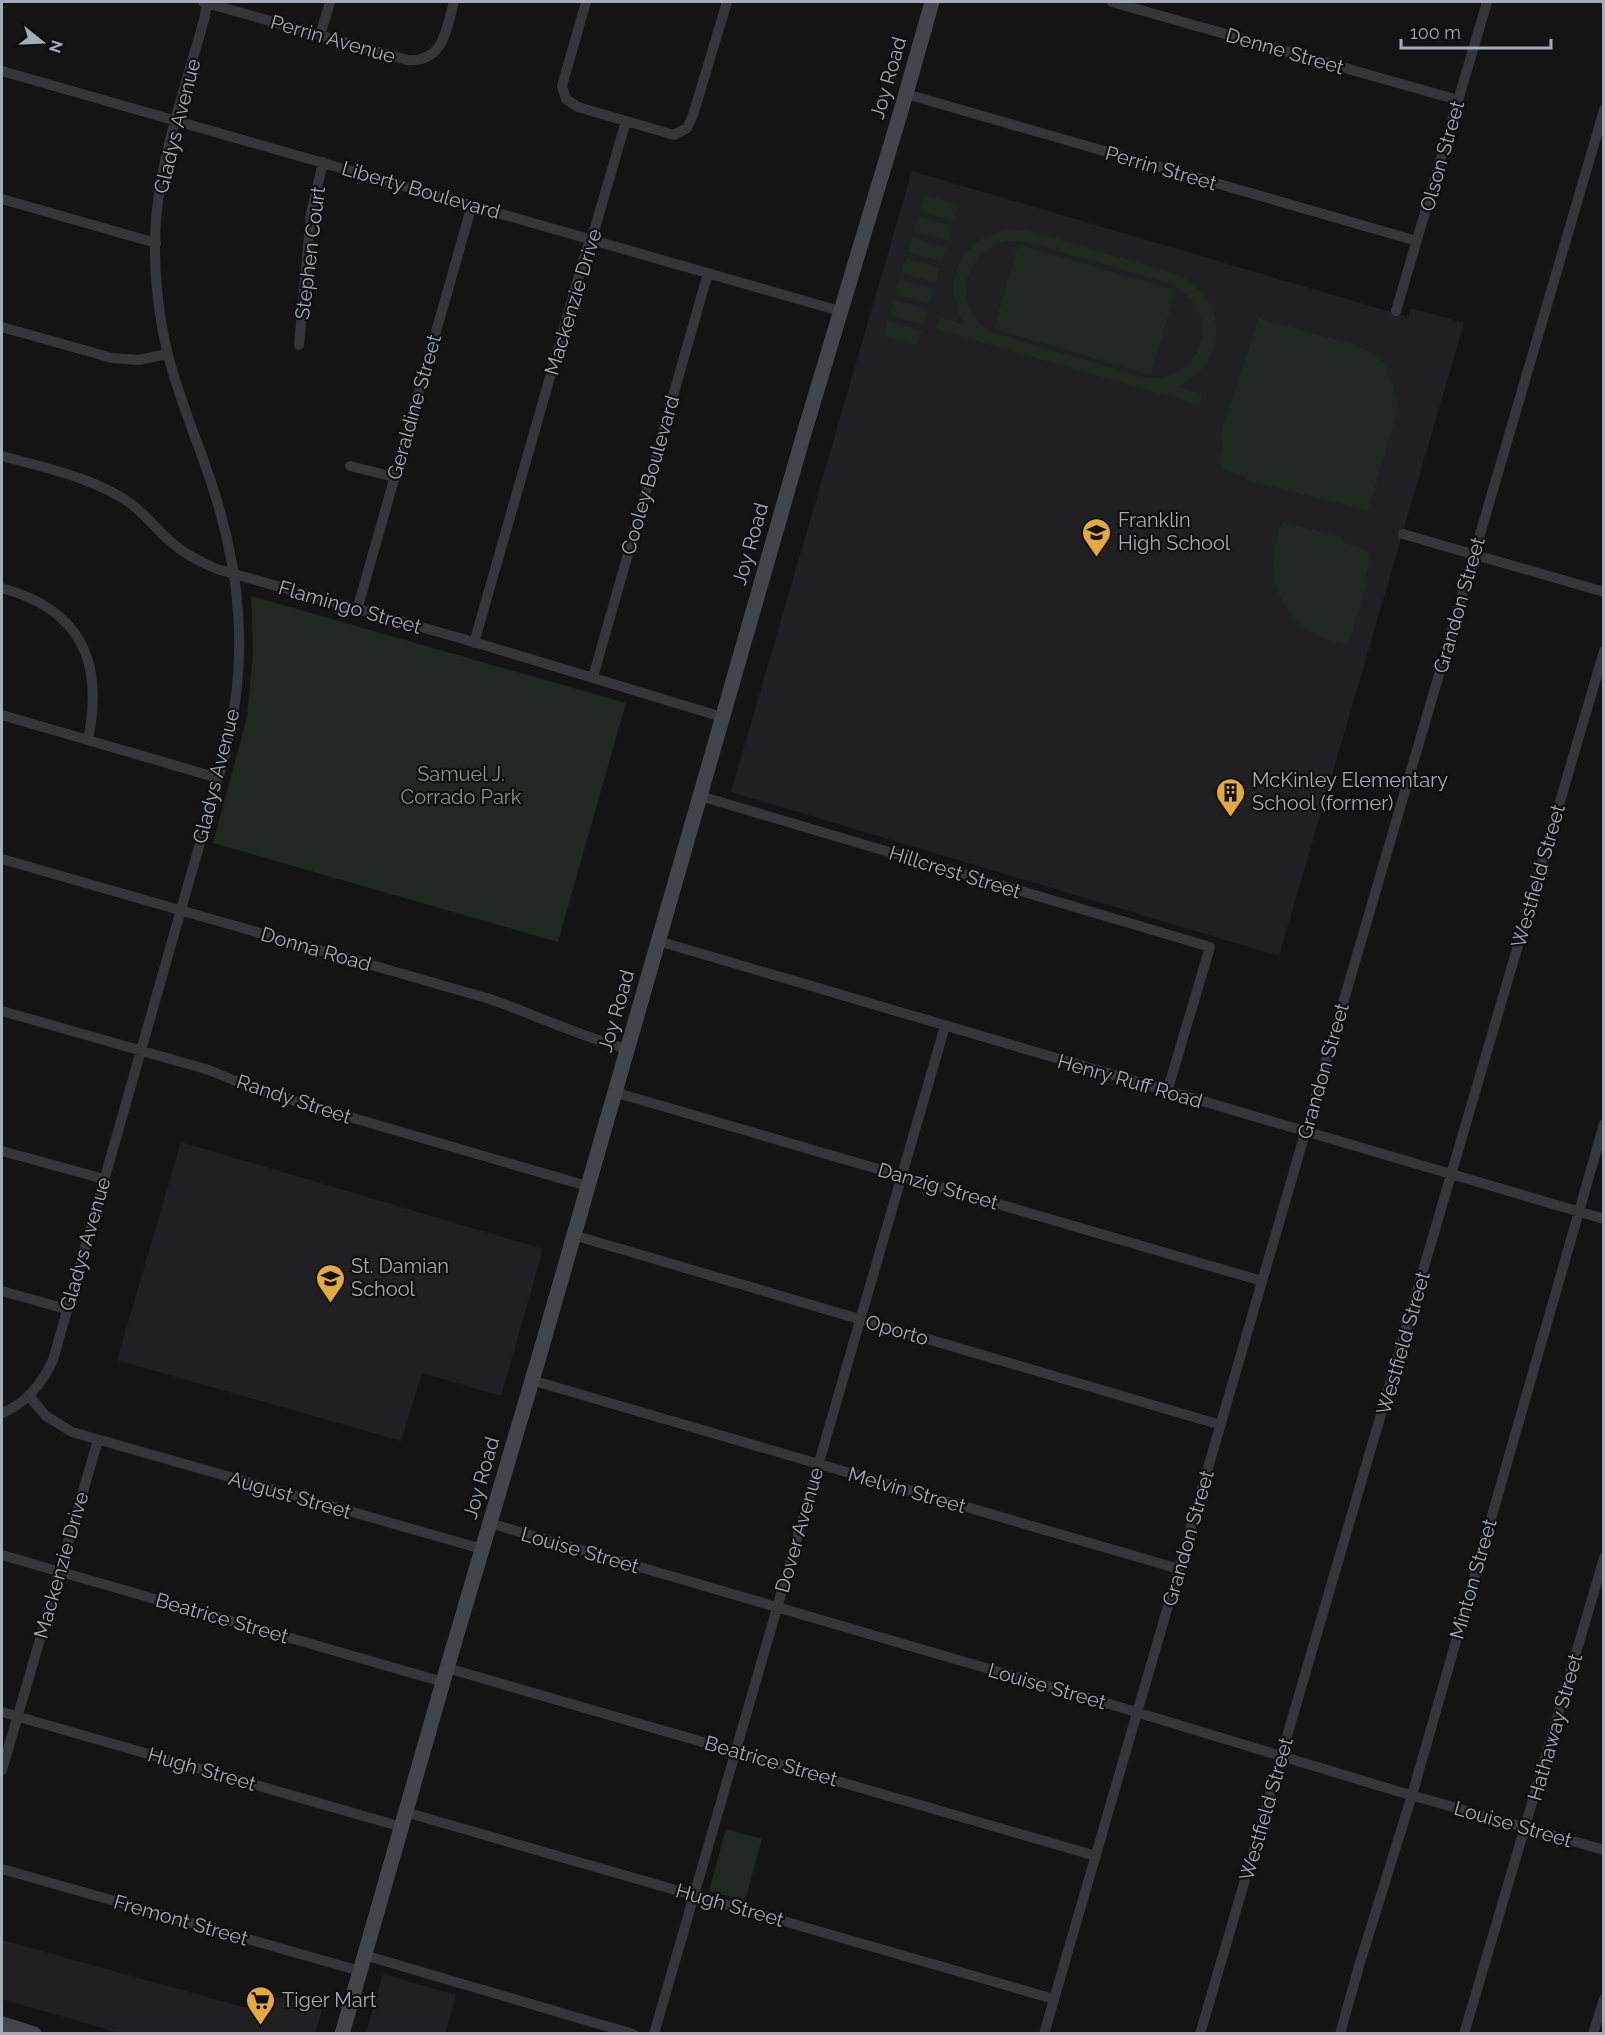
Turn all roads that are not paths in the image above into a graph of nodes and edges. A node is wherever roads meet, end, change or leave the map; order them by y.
1 (206, 2) edge
2 (330, 2) edge
3 (454, 2) edge
4 (586, 2) edge
5 (727, 2) edge
6 (932, 2) edge
7 (1112, 2) edge
8 (1487, 2) edge
9 (320, 35) junction
10 (2, 71) edge
11 (906, 94) junction
12 (1458, 100) junction
13 (1604, 110) edge
14 (176, 121) junction
15 (626, 121) junction
16 (323, 162) junction
17 (2, 199) edge
18 (472, 205) junction
19 (591, 239) junction
20 (1417, 241) junction
21 (156, 243) junction
22 (708, 273) junction
23 (840, 311) junction
24 (1396, 311) dead end
25 (2, 327) edge
26 (299, 345) dead end
27 (167, 354) junction
28 (2, 456) edge
29 (350, 466) dead end
30 (394, 477) junction
31 (1403, 534) dead end
32 (1474, 555) junction
33 (234, 574) junction
34 (2, 588) edge
35 (1604, 592) edge
36 (357, 610) junction
37 (474, 643) junction
38 (1604, 651) edge
39 (593, 677) junction
40 (2, 715) edge
41 (722, 717) junction
42 (88, 740) junction
43 (218, 778) junction
44 (700, 796) junction
45 (2, 859) edge
46 (180, 910) junction
47 (658, 941) junction
48 (2, 1011) edge
49 (945, 1026) junction
50 (627, 1049) junction
51 (140, 1050) junction
52 (614, 1092) junction
53 (1167, 1092) junction
54 (1604, 1124) edge
55 (1305, 1132) junction
56 (2, 1151) edge
57 (1451, 1175) junction
58 (902, 1176) junction
59 (104, 1179) junction
60 (587, 1186) junction
61 (1578, 1211) junction
62 (1604, 1219) edge
63 (573, 1235) junction
64 (1262, 1281) junction
65 (2, 1291) edge
66 (66, 1309) junction
67 (860, 1320) junction
68 (531, 1380) junction
69 (29, 1396) junction
70 (2, 1413) edge
71 (1221, 1425) junction
72 (98, 1440) junction
73 (819, 1464) junction
74 (489, 1523) junction
75 (482, 1549) junction
76 (2, 1556) edge
77 (1604, 1558) edge
78 (1179, 1569) junction
79 (60, 1572) junction
80 (777, 1607) junction
81 (445, 1675) junction
82 (2, 1712) edge
83 (1137, 1713) junction
84 (17, 1716) junction
85 (735, 1751) junction
86 (1282, 1756) junction
87 (2, 1770) edge
88 (1412, 1795) junction
89 (404, 1819) junction
90 (1526, 1827) junction
91 (1604, 1850) edge
92 (1096, 1856) junction
93 (2, 1869) edge
94 (694, 1894) junction
95 (364, 1955) junction
96 (360, 1971) junction
97 (1054, 1999) junction
98 (1604, 1999) edge
99 (2, 2024) edge
100 (34, 2034) edge
101 (342, 2034) edge
102 (633, 2034) edge
103 (654, 2034) edge
104 (1044, 2034) edge
105 (1200, 2034) edge
106 (1340, 2034) edge
107 (1464, 2034) edge
108 (1593, 2034) edge

1 - 9 street, Perrin Avenue
1 - 14 street, Gladys Avenue
2 - 9 street
3 - 9 street, Perrin Avenue
4 - 15 street
5 - 15 street
6 - 11 street, Joy Road
7 - 12 street, Denne Street
8 - 12 street, Olson Street
10 - 14 street, Liberty Boulevard
11 - 20 street, Perrin Street
11 - 23 street, Joy Road
12 - 20 street, Olson Street
13 - 32 street, Grandon Street
14 - 16 street, Liberty Boulevard
14 - 21 street, Gladys Avenue
15 - 19 street, Mackenzie Drive
16 - 18 street, Liberty Boulevard
16 - 26 street, Stephen Court
17 - 21 street
18 - 19 street, Liberty Boulevard
18 - 30 street, Geraldine Street
19 - 22 street, Liberty Boulevard
19 - 37 street, Mackenzie Drive
20 - 24 street, Olson Street
21 - 27 street, Gladys Avenue
22 - 23 street, Liberty Boulevard
22 - 39 street, Cooley Boulevard
23 - 41 street, Joy Road
25 - 27 street
27 - 33 street, Gladys Avenue
28 - 33 street, Flamingo Street
29 - 30 street
30 - 36 street, Geraldine Street
31 - 32 street
32 - 35 street
32 - 55 street, Grandon Street
33 - 36 street, Flamingo Street
33 - 43 street, Gladys Avenue
34 - 42 street
36 - 37 street, Flamingo Street
37 - 39 street, Flamingo Street
38 - 57 street, Westfield Street
39 - 41 street, Flamingo Street
40 - 42 street
41 - 44 street, Joy Road
42 - 43 street
43 - 46 street, Gladys Avenue
44 - 47 street, Joy Road
44 - 53 street, Hillcrest Street
45 - 46 street, Donna Road
46 - 50 street, Donna Road
46 - 51 street, Gladys Avenue
47 - 49 street, Henry Ruff Road
47 - 50 street, Joy Road
48 - 51 street, Randy Street
49 - 53 street, Henry Ruff Road
49 - 58 street, Dover Avenue
50 - 52 street, Joy Road
51 - 59 street, Gladys Avenue
51 - 60 street, Randy Street
52 - 58 street, Danzig Street
52 - 60 street, Joy Road
53 - 55 street, Henry Ruff Road
54 - 61 street, Minton Street
55 - 57 street, Henry Ruff Road
55 - 64 street, Grandon Street
56 - 59 street
57 - 61 street, Henry Ruff Road
57 - 86 street, Westfield Street
58 - 64 street, Danzig Street
58 - 67 street, Dover Avenue
59 - 66 street, Gladys Avenue
60 - 63 street, Joy Road
61 - 62 street, Henry Ruff Road
61 - 88 street, Minton Street
63 - 67 street, Oporto
63 - 68 street, Joy Road
64 - 71 street, Grandon Street
65 - 66 street
66 - 69 street, Gladys Avenue
67 - 71 street, Oporto
67 - 73 street, Dover Avenue
68 - 73 street, Melvin Street
68 - 74 street, Joy Road
69 - 70 street
69 - 72 street
71 - 78 street, Grandon Street
72 - 75 street, August Street
72 - 79 street, Mackenzie Drive
73 - 78 street, Melvin Street
73 - 80 street, Dover Avenue
74 - 75 street, Joy Road
74 - 80 street, Louise Street
75 - 81 street, Joy Road
76 - 79 street, Beatrice Street
77 - 90 street, Hathaway Street
78 - 83 street, Grandon Street
79 - 81 street, Beatrice Street
79 - 84 street, Mackenzie Drive
80 - 83 street, Louise Street
80 - 85 street, Dover Avenue
81 - 85 street, Beatrice Street
81 - 89 street, Joy Road
82 - 84 street, Hugh Street
83 - 86 street, Louise Street
83 - 92 street, Grandon Street
84 - 87 street, Mackenzie Drive
84 - 89 street, Hugh Street
85 - 92 street, Beatrice Street
85 - 94 street, Dover Avenue
86 - 88 street, Louise Street
86 - 105 street, Westfield Street
88 - 90 street, Louise Street
88 - 106 street, Minton Street
89 - 94 street, Hugh Street
89 - 95 street, Joy Road
90 - 91 street, Louise Street
90 - 107 street, Hathaway Street
92 - 97 street, Grandon Street
93 - 96 street, Fremont Street
94 - 97 street, Hugh Street
94 - 103 street, Dover Avenue
95 - 96 street, Joy Road
95 - 102 street
96 - 101 street, Joy Road
97 - 104 street, Grandon Street
98 - 108 street
99 - 100 street

